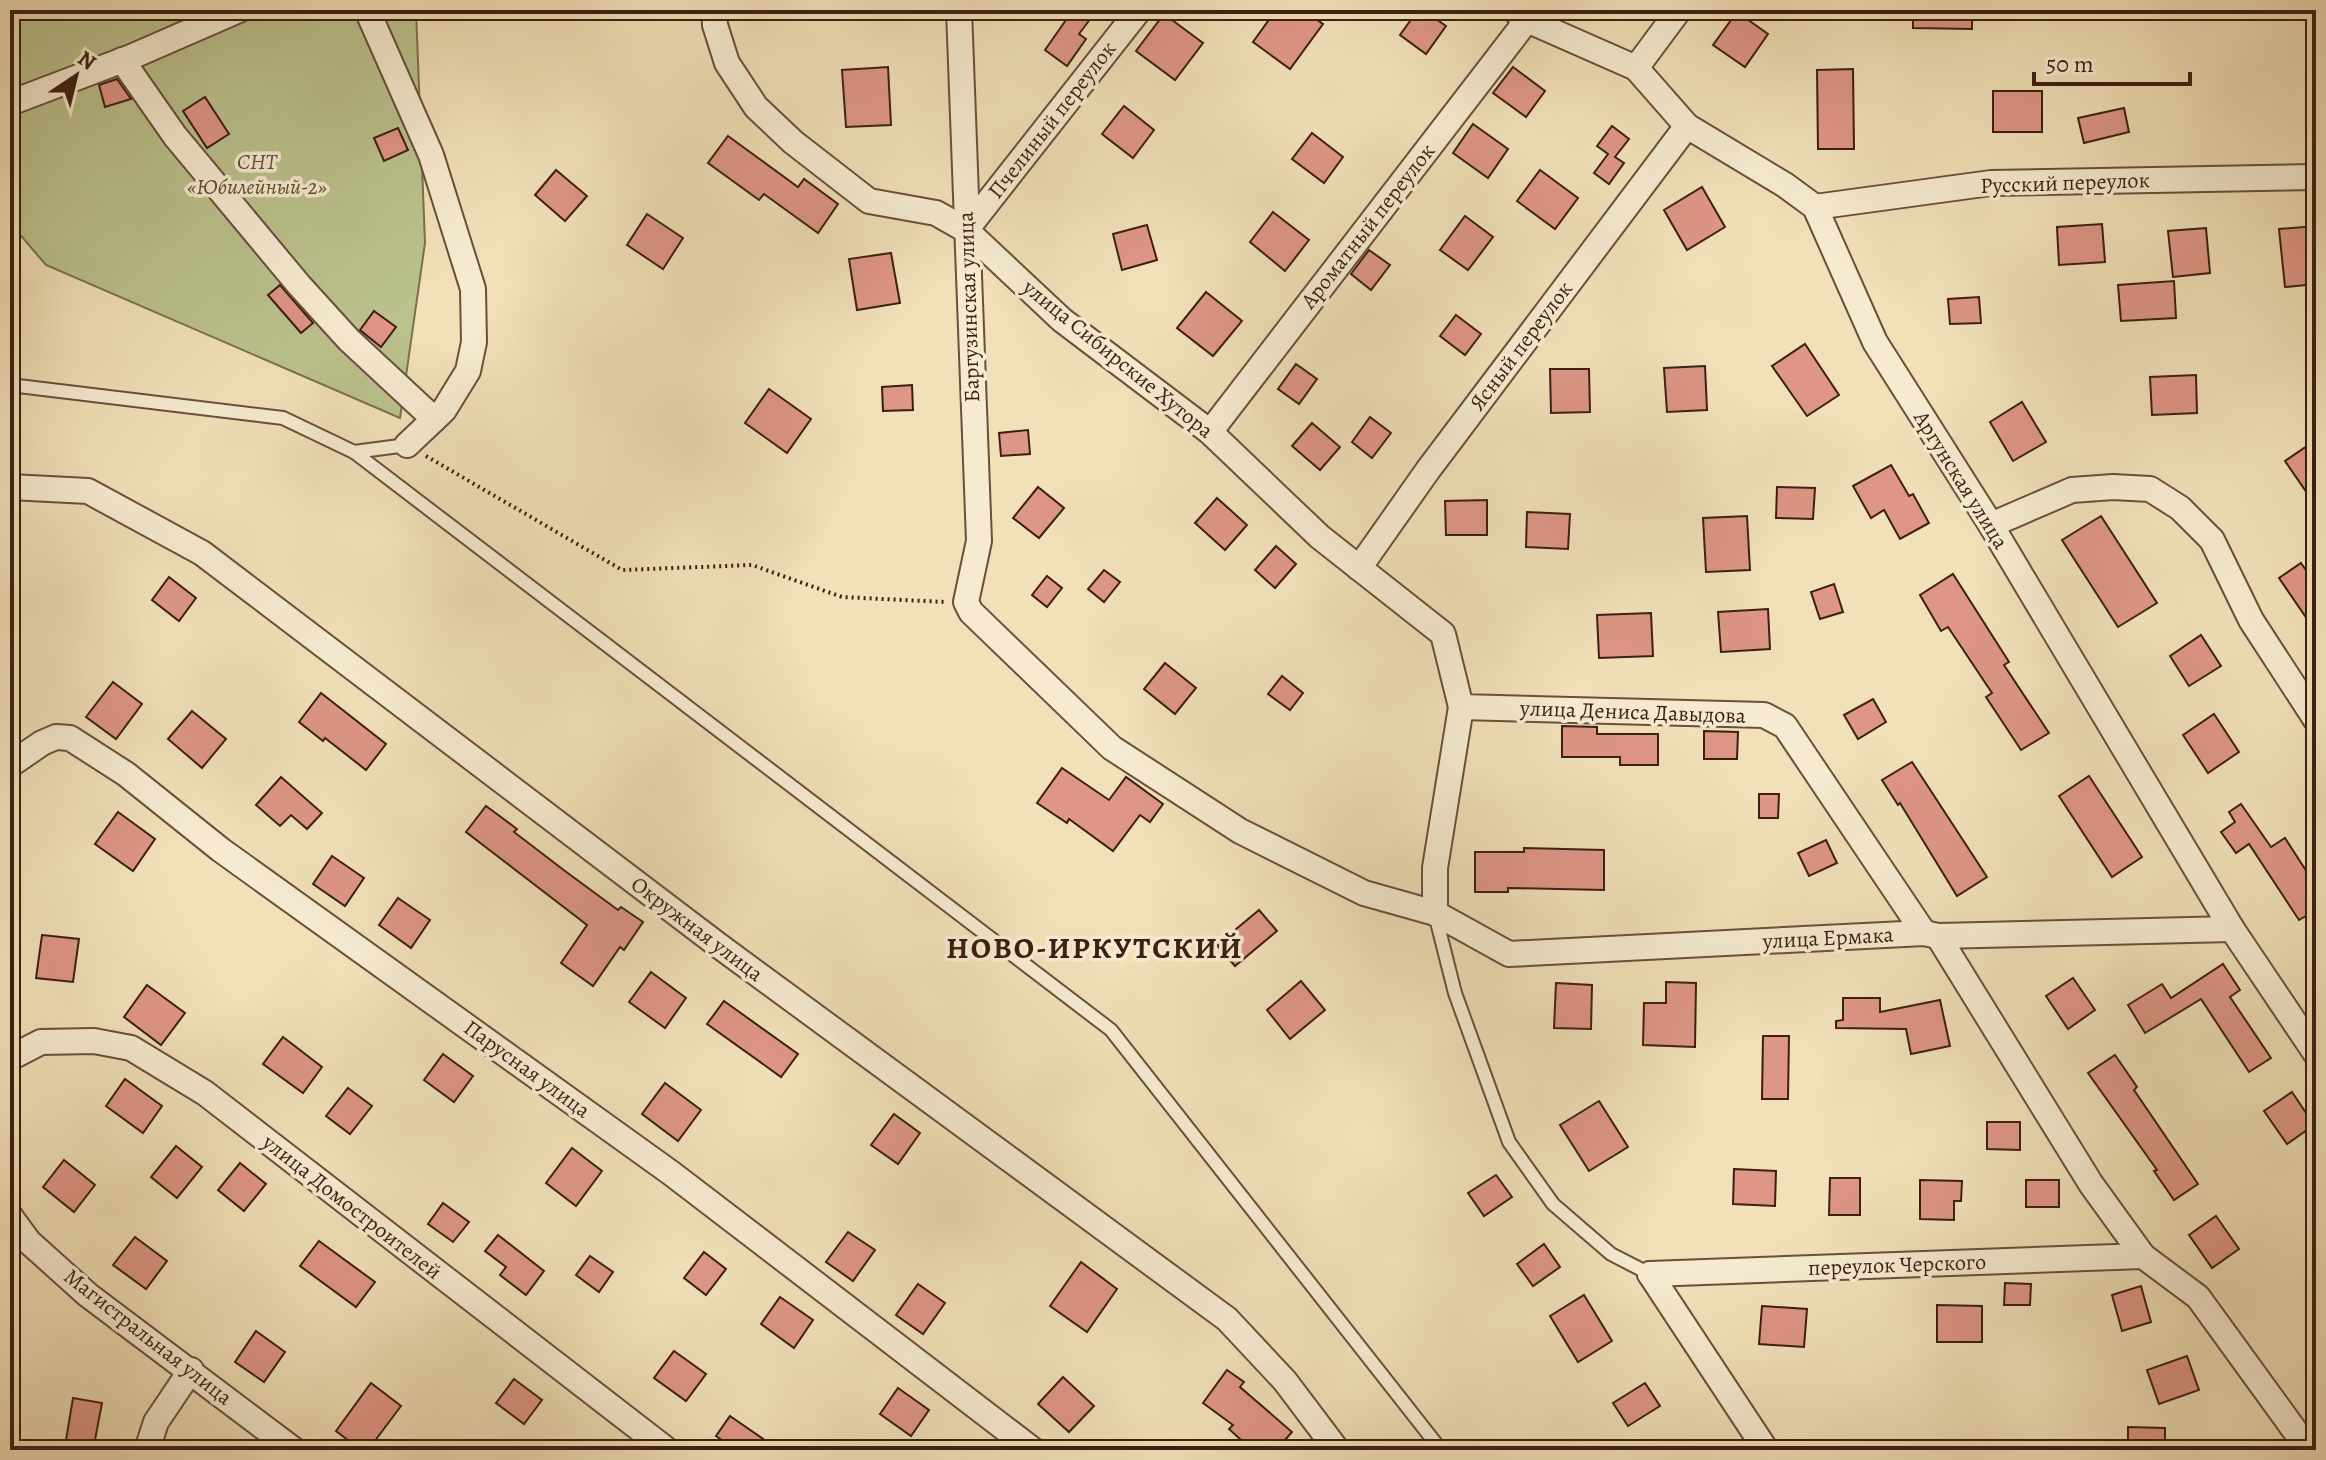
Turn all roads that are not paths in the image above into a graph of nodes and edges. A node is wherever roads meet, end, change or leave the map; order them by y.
1 (239, 10) edge
2 (367, 10) edge
3 (714, 10) edge
4 (959, 10) edge
5 (1139, 10) edge
6 (1679, 10) edge
7 (1520, 15) edge
8 (122, 60) junction
9 (1636, 68) junction
10 (10, 103) edge
11 (1687, 126) junction
12 (2316, 177) edge
13 (1815, 207) junction
14 (966, 230) junction
15 (10, 385) edge
16 (434, 419) junction
17 (1210, 432) junction
18 (407, 445) joint
19 (354, 452) junction
20 (10, 487) edge
21 (1991, 525) junction
22 (1359, 568) junction
23 (966, 602) joint
24 (1461, 707) junction
25 (2316, 720) edge
26 (10, 765) edge
27 (1435, 913) junction
28 (2232, 929) junction
29 (1931, 935) junction
30 (2316, 1054) edge
31 (10, 1058) edge
32 (10, 1216) edge
33 (2143, 1256) junction
34 (1650, 1274) junction
35 (191, 1370) junction
36 (147, 1450) edge
37 (294, 1450) edge
38 (667, 1450) edge
39 (1033, 1450) edge
40 (1337, 1450) edge
41 (1441, 1450) edge
42 (1766, 1450) edge
43 (2309, 1450) edge

1 - 8 street
2 - 16 street
3 - 14 street, улица Сибирские Хутора
4 - 14 street, Баргузинская улица
5 - 14 street, Пчелиный переулок
6 - 9 street
7 - 9 street
7 - 17 street, Ароматный переулок
8 - 10 street
8 - 16 street
9 - 11 street
11 - 13 street
11 - 22 street, Ясный переулок
12 - 13 street, Русский переулок
13 - 21 street, Аргунская улица
14 - 17 street, улица Сибирские Хутора
14 - 23 street, Баргузинская улица
15 - 19 lane
16 - 18 street
17 - 22 street, улица Сибирские Хутора
18 - 19 lane
19 - 41 lane
20 - 40 street, Окружная улица
21 - 25 street
21 - 28 street, Аргунская улица
22 - 24 street
23 - 27 street, улица Ермака
24 - 27 street
24 - 29 street, улица Дениса Давыдова
26 - 39 street, Парусная улица
27 - 29 street, улица Ермака
27 - 34 lane
28 - 29 street, улица Ермака
28 - 30 street, Аргунская улица
29 - 33 street, улица Дениса Давыдова
31 - 38 street, улица Домостроителей
32 - 35 street, Магистральная улица
33 - 34 street, переулок Черского
33 - 43 street, улица Дениса Давыдова
34 - 42 street
35 - 36 street
35 - 37 street, Магистральная улица

